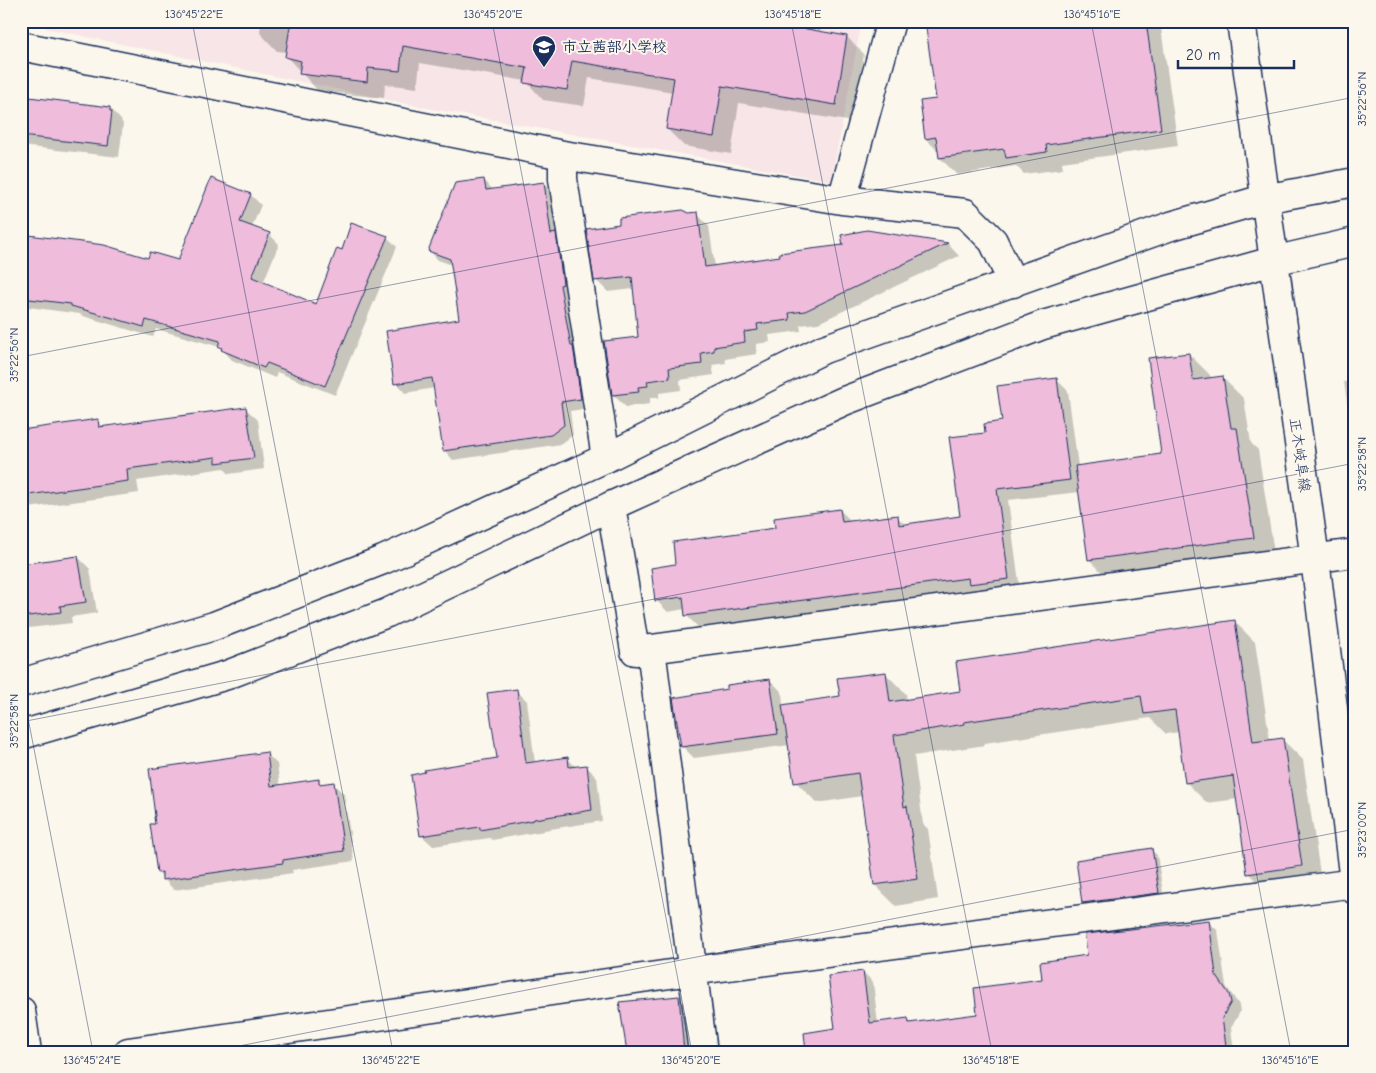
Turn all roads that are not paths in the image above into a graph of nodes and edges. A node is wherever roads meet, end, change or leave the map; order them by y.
1 (891, 21) edge
2 (1241, 21) edge
3 (21, 46) edge
4 (563, 155) junction
5 (1355, 182) edge
6 (1264, 199) junction
7 (842, 200) junction
8 (1355, 242) edge
9 (1273, 261) junction
10 (1013, 284) junction
11 (606, 458) junction
12 (611, 506) junction
13 (1355, 553) edge
14 (1315, 559) junction
15 (651, 649) junction
16 (21, 684) edge
17 (21, 735) edge
18 (1354, 885) edge
19 (691, 971) junction
20 (21, 1011) edge
21 (27, 1052) edge
22 (128, 1052) edge
23 (703, 1052) edge

1 - 7 street
2 - 6 street, 正木岐阜線
3 - 4 street
4 - 7 street
4 - 11 street
5 - 6 street
6 - 9 street, 正木岐阜線
6 - 10 street
7 - 10 street
8 - 9 street
9 - 12 street
9 - 14 street, 正木岐阜線
10 - 11 street
11 - 16 street
12 - 15 street
12 - 17 street
13 - 14 street
14 - 15 street
14 - 18 street, 正木岐阜線
15 - 19 street
18 - 19 street
19 - 22 street
19 - 23 street
20 - 21 street

